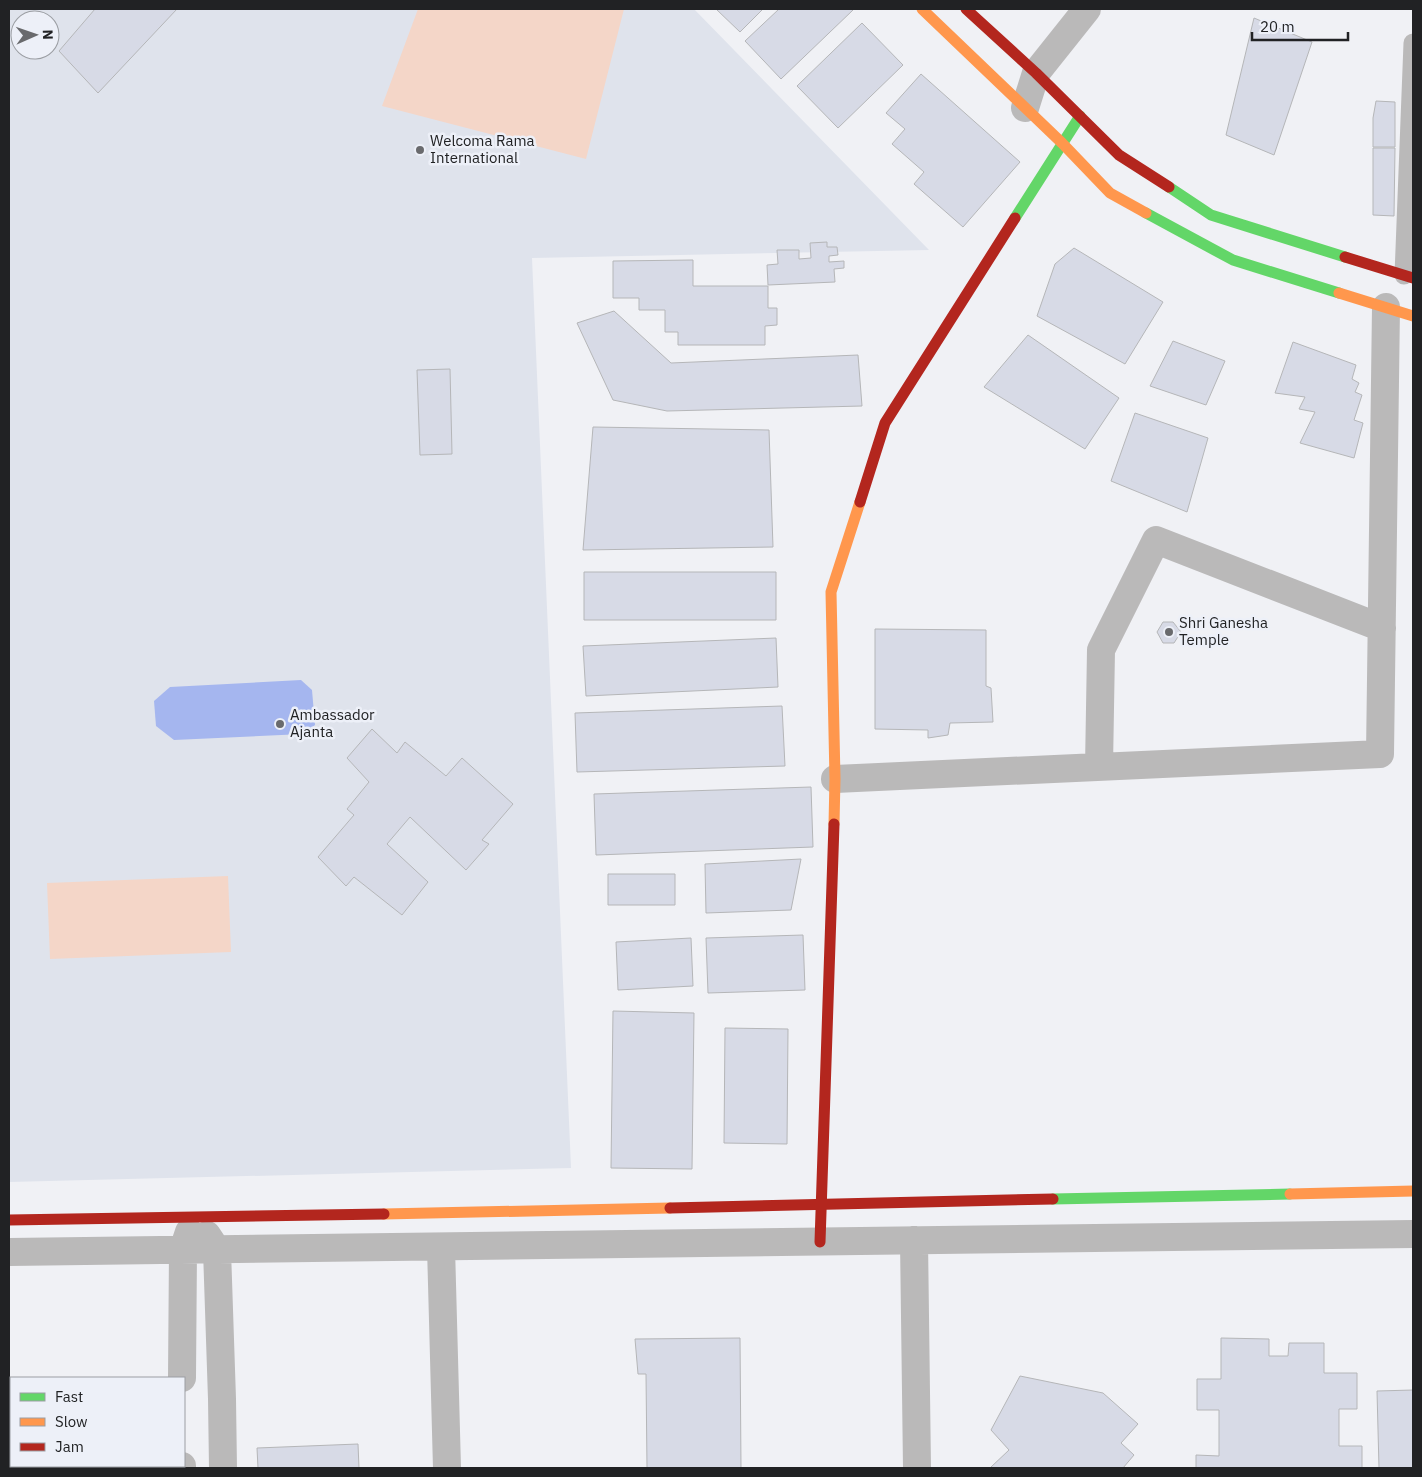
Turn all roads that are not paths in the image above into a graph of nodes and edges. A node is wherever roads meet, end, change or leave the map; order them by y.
1 (922, 9) edge
2 (966, 9) edge
3 (1088, 9) edge
4 (1413, 43) edge
5 (1036, 73) junction
6 (1025, 108) junction
7 (1080, 116) junction
8 (1062, 143) junction
9 (1409, 277) edge
10 (1386, 307) junction
11 (1413, 316) edge
12 (1382, 628) junction
13 (1099, 767) junction
14 (835, 779) junction
15 (1413, 1191) edge
16 (822, 1205) junction
17 (195, 1217) junction
18 (9, 1220) edge
19 (1413, 1234) edge
20 (914, 1240) junction
21 (820, 1242) junction
22 (441, 1247) junction
23 (182, 1250) junction
24 (217, 1250) junction
25 (9, 1252) edge
26 (182, 1377) edge
27 (223, 1468) edge
28 (447, 1468) edge
29 (917, 1468) edge

1 - 6 street
2 - 5 street
3 - 5 street
4 - 9 lane
5 - 6 street
5 - 7 street
6 - 8 street
7 - 8 street
7 - 9 street
8 - 10 street
8 - 14 street
10 - 11 street
10 - 12 street
12 - 13 street
12 - 13 street
13 - 14 street
14 - 16 street
15 - 16 street
16 - 17 street
16 - 21 street
17 - 18 street
17 - 23 street
17 - 24 street
19 - 20 street
20 - 21 street
20 - 29 street
21 - 22 street
22 - 24 street
22 - 28 street
23 - 24 street
23 - 25 street
23 - 26 street
24 - 27 street

